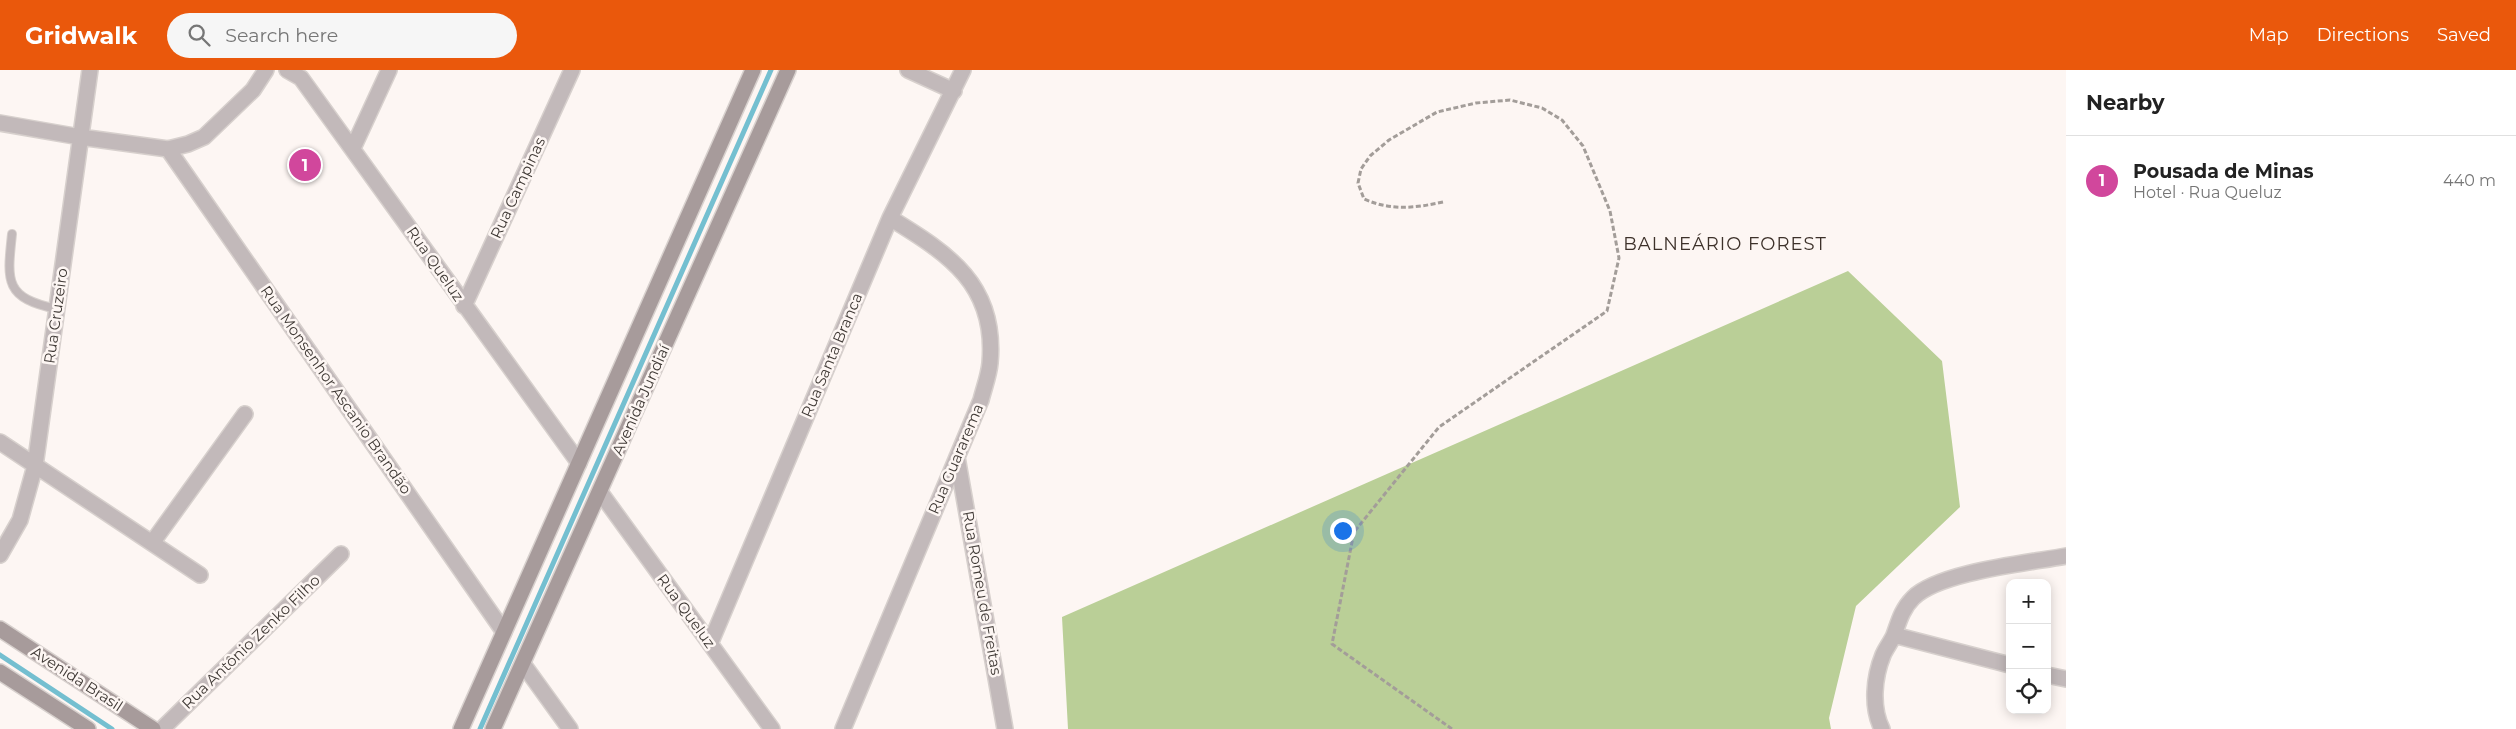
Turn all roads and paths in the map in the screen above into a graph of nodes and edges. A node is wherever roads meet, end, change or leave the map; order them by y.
1 (90, 70) edge
2 (266, 70) edge
3 (287, 70) edge
4 (389, 70) edge
5 (572, 70) edge
6 (753, 70) edge
7 (788, 70) edge
8 (908, 70) edge
9 (963, 70) edge
10 (954, 91) junction
11 (0, 123) edge
12 (80, 137) junction
13 (353, 148) junction
14 (168, 149) junction
15 (1443, 202) dead end
16 (890, 218) junction
17 (12, 234) dead end
18 (464, 306) junction
19 (57, 309) junction
20 (245, 414) dead end
21 (0, 442) edge
22 (957, 457) junction
23 (579, 463) junction
24 (35, 466) junction
25 (600, 492) junction
26 (152, 543) junction
27 (341, 554) dead end
28 (0, 555) edge
29 (2066, 556) edge
30 (200, 575) dead end
31 (0, 629) edge
32 (504, 632) junction
33 (1894, 635) junction
34 (710, 644) junction
35 (523, 664) junction
36 (2006, 664) edge
37 (0, 672) edge
38 (2051, 676) edge
39 (2066, 679) edge
40 (88, 729) edge
41 (153, 729) edge
42 (162, 729) edge
43 (461, 729) edge
44 (493, 729) edge
45 (570, 729) edge
46 (772, 729) edge
47 (843, 729) edge
48 (1005, 729) edge
49 (1452, 729) edge
50 (1882, 729) edge

1 - 12 street, Rua Cruzeiro
2 - 14 street
3 - 13 street, Rua Queluz
4 - 13 street
5 - 18 street, Rua Campinas
6 - 23 main road, Avenida Jundiaí
7 - 25 main road, Avenida Jundiaí
8 - 10 street
9 - 10 street, Rua Santa Branca
10 - 16 street, Rua Santa Branca
11 - 12 street
12 - 14 street
12 - 19 street, Rua Cruzeiro
13 - 18 street, Rua Queluz
14 - 32 street, Rua Monsenhor Ascanio Brandão
15 - 49 path
16 - 22 street, Rua Guararema
16 - 34 street, Rua Santa Branca
17 - 19 lane
18 - 23 street, Rua Queluz
19 - 24 street, Rua Cruzeiro
20 - 26 street
21 - 24 street
22 - 47 street, Rua Guararema
22 - 48 street, Rua Romeu de Freitas
23 - 32 main road, Avenida Jundiaí
24 - 26 street
24 - 28 street, Rua Cruzeiro
25 - 34 street, Rua Queluz
25 - 35 main road, Avenida Jundiaí
26 - 30 street
27 - 42 street, Rua Antônio Zenko Filho
29 - 33 street
31 - 41 main road, Avenida Brasil
32 - 43 main road, Avenida Jundiaí
33 - 36 street
33 - 50 street
34 - 46 street, Rua Queluz
35 - 44 main road, Avenida Jundiaí
35 - 45 street
37 - 40 main road
38 - 39 street

